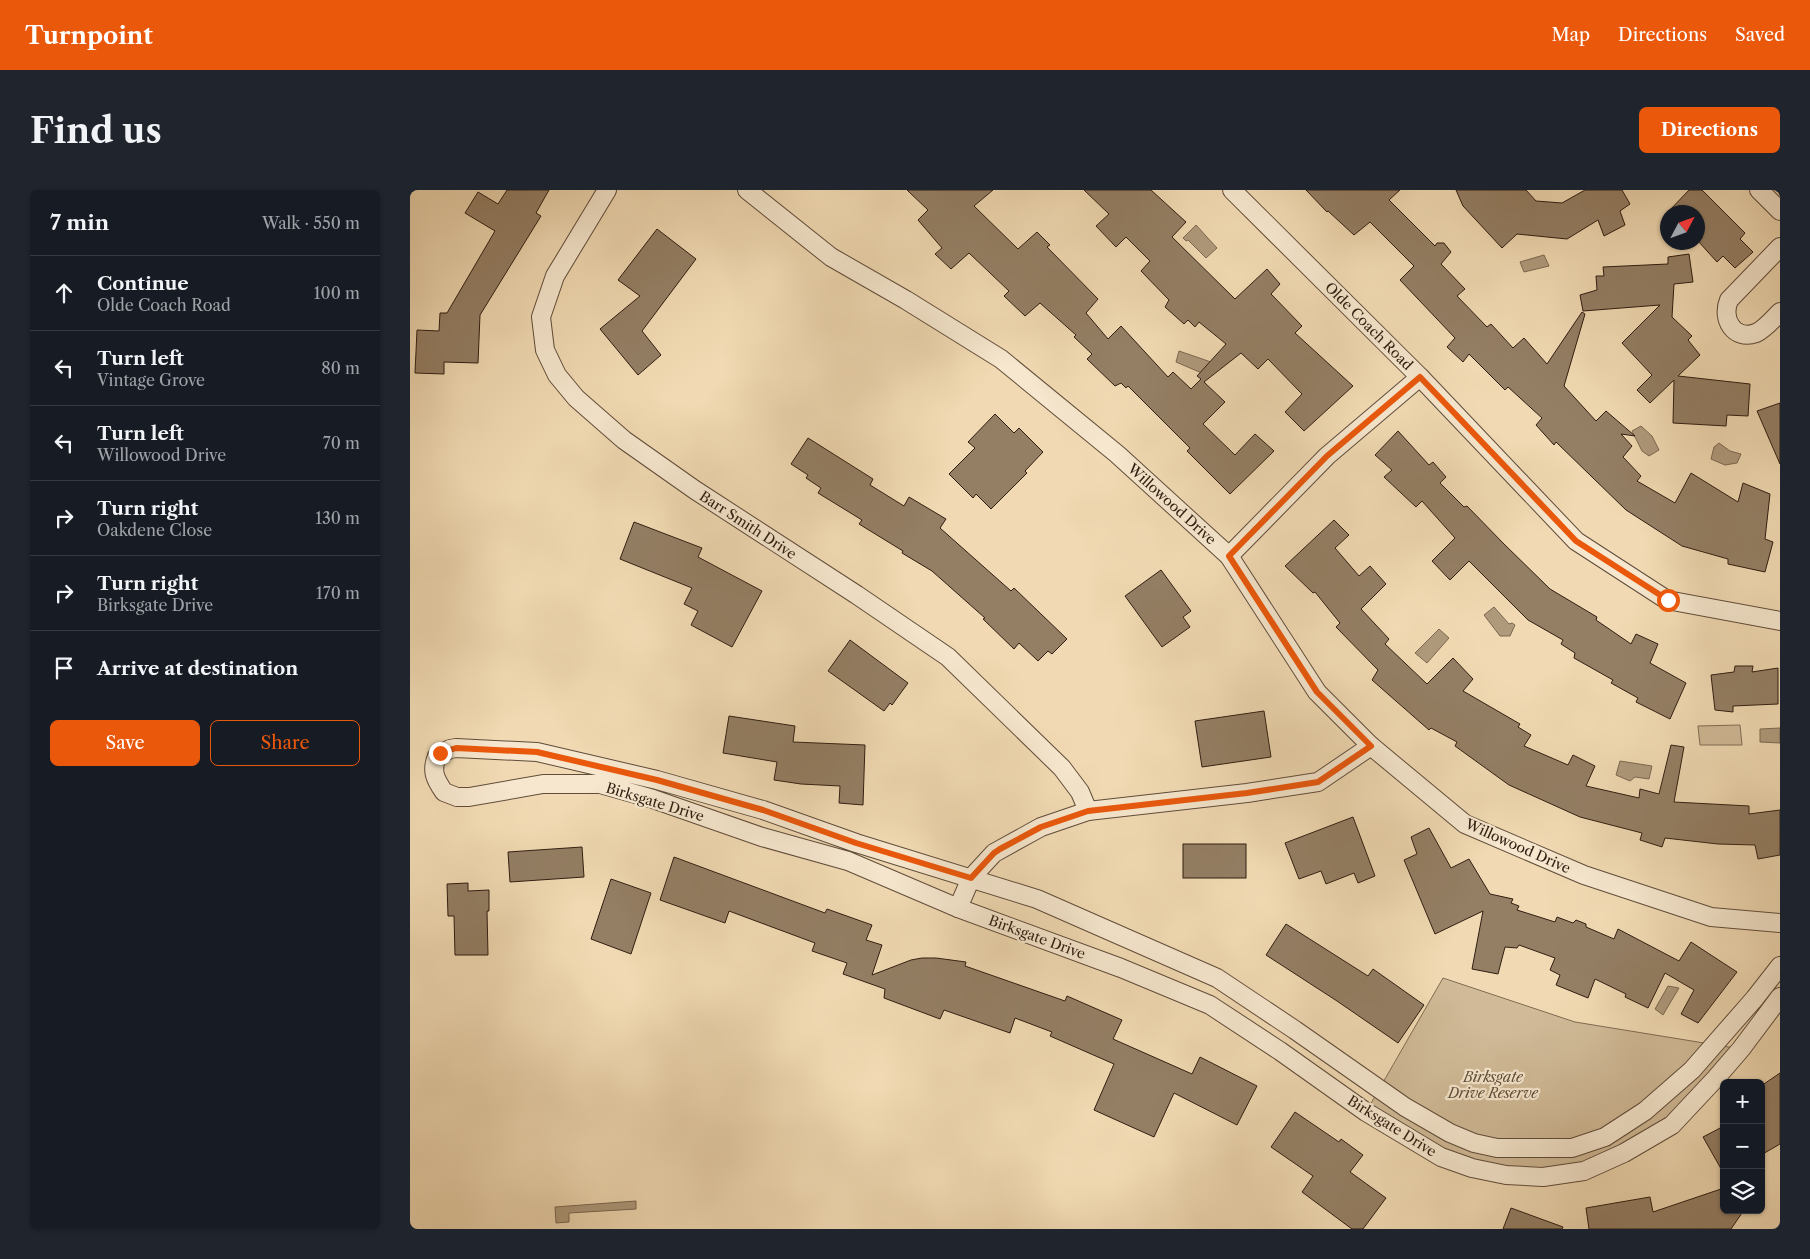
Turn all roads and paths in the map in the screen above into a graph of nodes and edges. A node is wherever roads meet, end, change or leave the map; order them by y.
1 (607, 190) edge
2 (747, 190) edge
3 (1232, 190) edge
4 (1759, 190) edge
5 (1780, 211) edge
6 (1780, 247) edge
7 (1780, 312) edge
8 (1420, 377) junction
9 (1229, 556) junction
10 (1780, 621) edge
11 (1371, 746) junction
12 (1088, 811) junction
13 (971, 878) junction
14 (958, 908) junction
15 (1780, 923) edge
16 (1780, 966) edge
17 (1780, 997) edge

1 - 12 street, Barr Smith Drive
2 - 9 street, Willowood Drive
3 - 8 street, Olde Coach Road
4 - 5 street
6 - 7 street
8 - 9 street
8 - 10 street, Olde Coach Road
9 - 11 street, Willowood Drive
11 - 12 street
11 - 15 street, Willowood Drive
12 - 13 street
13 - 14 street
13 - 14 street, Birksgate Drive
13 - 16 street, Birksgate Drive
14 - 17 street, Birksgate Drive

